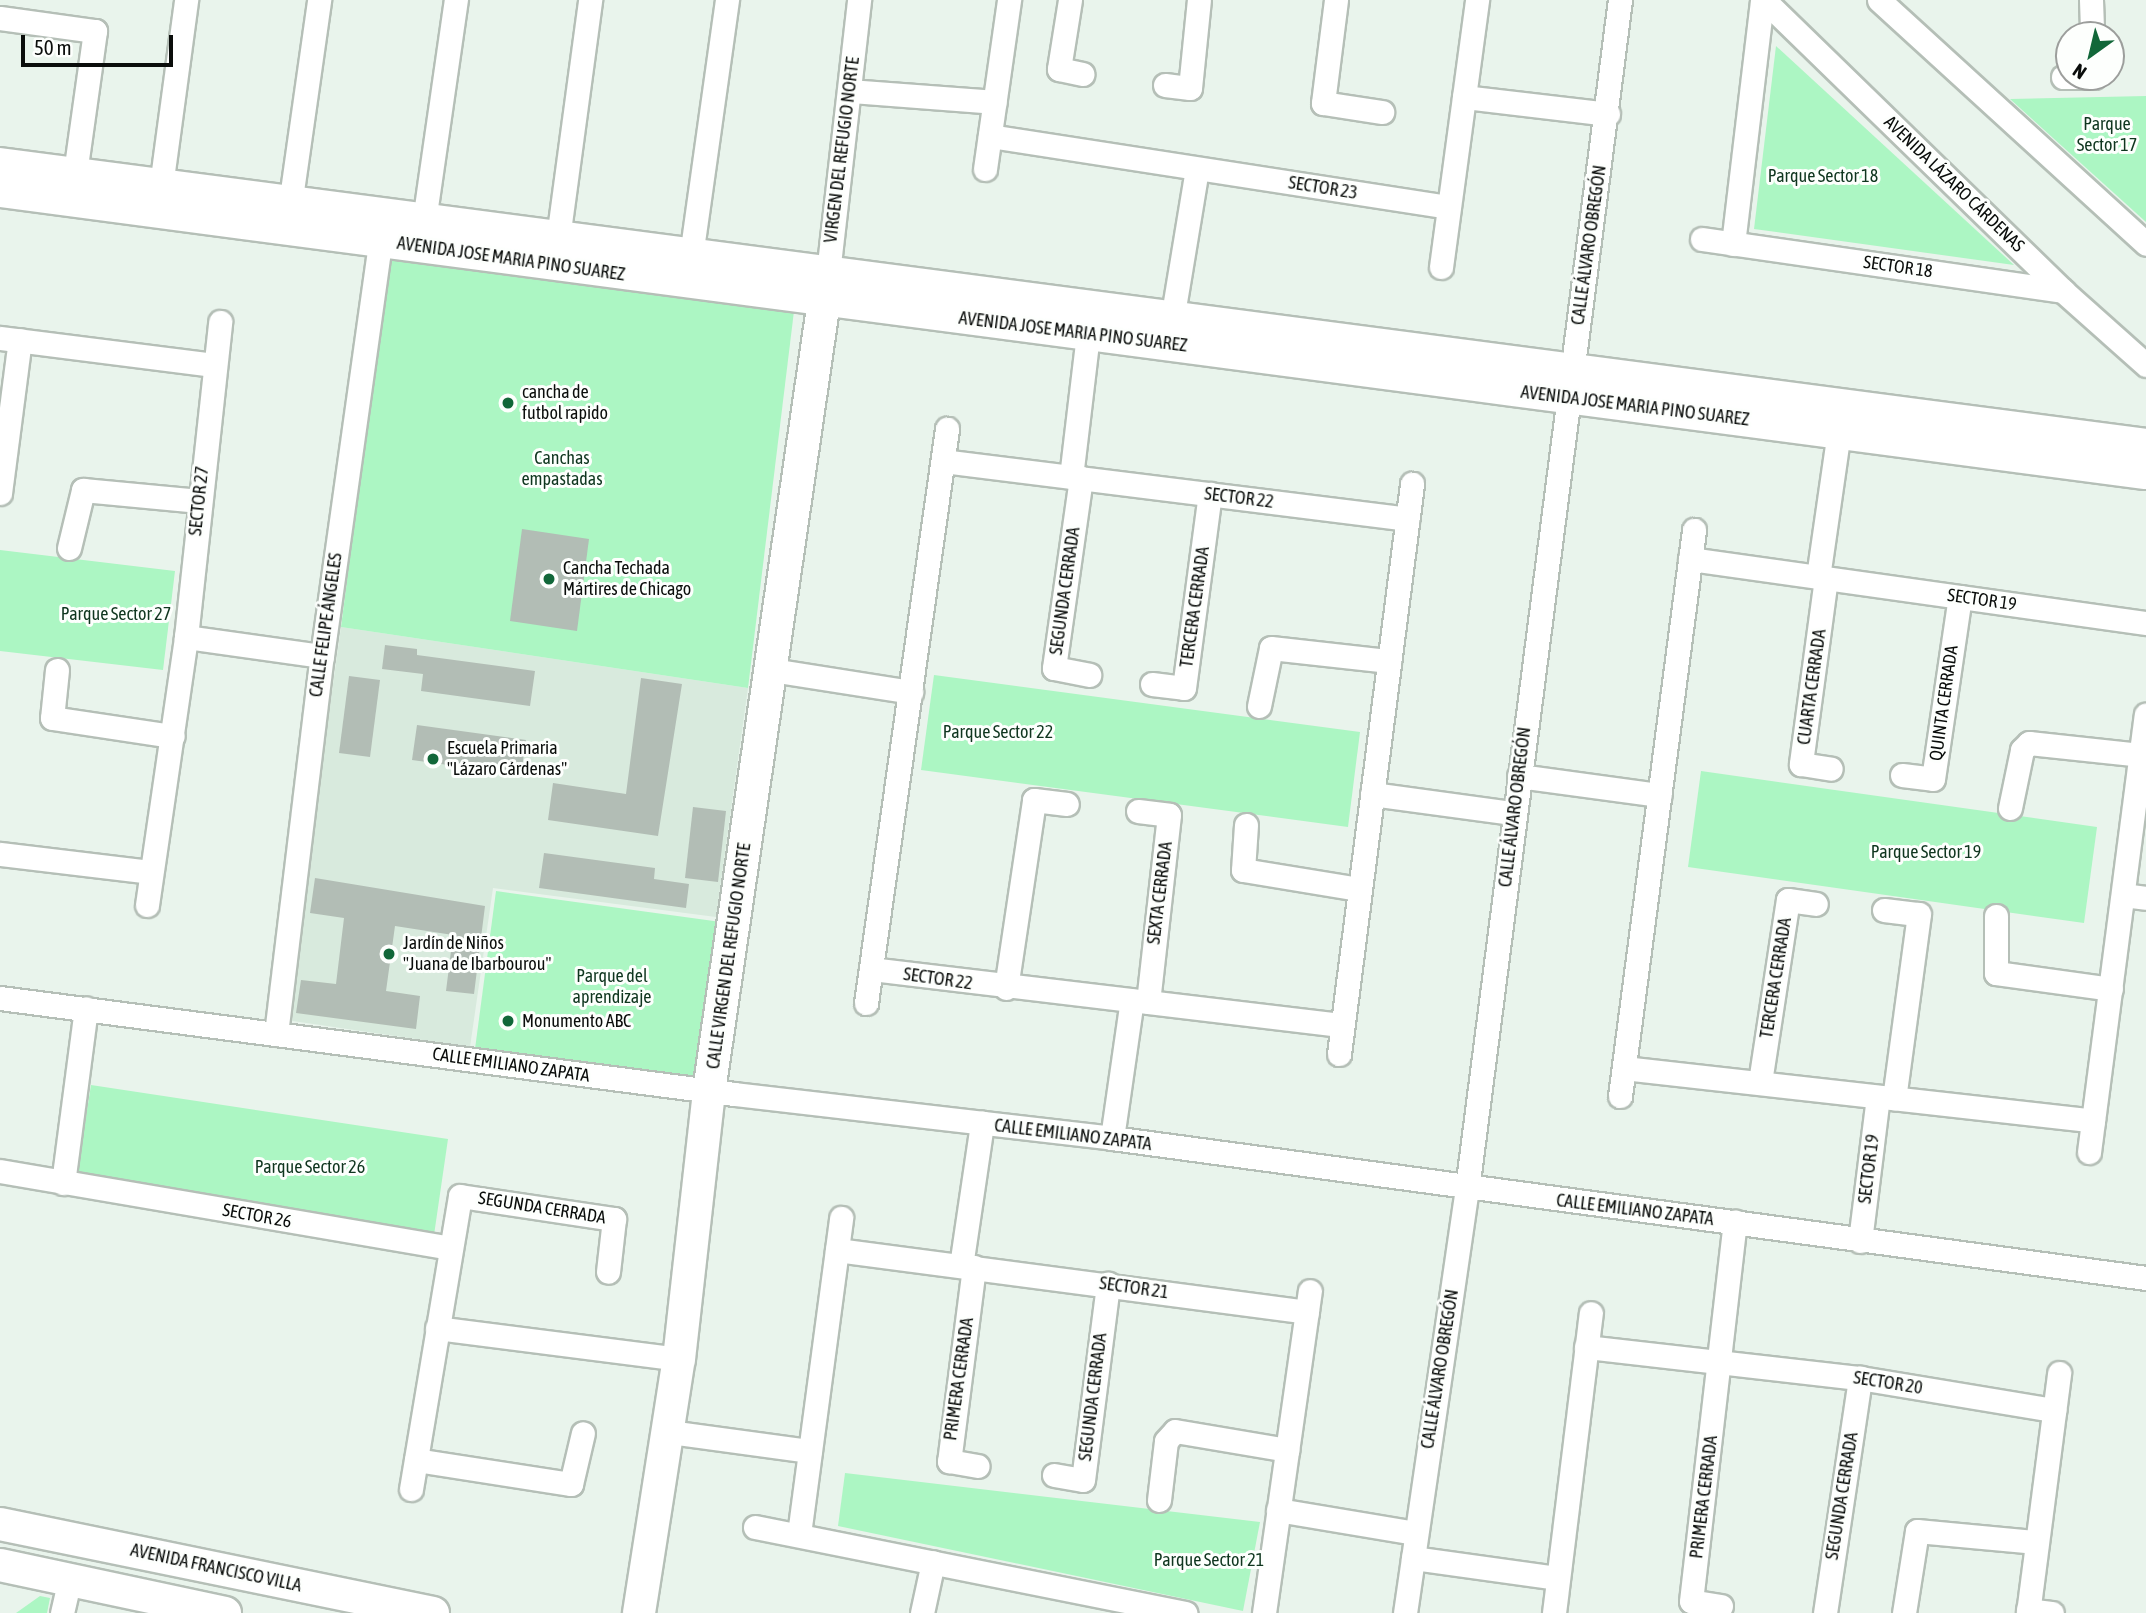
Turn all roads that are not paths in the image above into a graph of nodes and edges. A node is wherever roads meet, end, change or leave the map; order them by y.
1 (186, 0) edge
2 (319, 0) edge
3 (456, 0) edge
4 (590, 0) edge
5 (727, 0) edge
6 (859, 0) edge
7 (1009, 0) edge
8 (1070, 0) edge
9 (1199, 0) edge
10 (1336, 0) edge
11 (1477, 0) edge
12 (1620, 0) edge
13 (1763, 0) edge
14 (1879, 0) edge
15 (2091, 0) edge
16 (0, 18) edge
17 (2092, 21) edge
18 (1082, 74) dead end
19 (1165, 85) dead end
20 (850, 91) junction
21 (1464, 97) junction
22 (995, 102) junction
23 (1382, 112) dead end
24 (1608, 114) junction
25 (990, 136) junction
26 (0, 164) edge
27 (985, 169) dead end
28 (1197, 169) junction
29 (75, 173) junction
30 (161, 186) junction
31 (0, 191) edge
32 (290, 205) junction
33 (1449, 207) junction
34 (424, 221) junction
35 (382, 229) junction
36 (558, 238) junction
37 (1702, 239) dead end
38 (1733, 244) junction
39 (2146, 244) edge
40 (691, 256) junction
41 (1441, 267) dead end
42 (827, 287) junction
43 (2063, 291) junction
44 (1172, 320) junction
45 (220, 322) dead end
46 (1088, 334) junction
47 (10, 339) edge
48 (214, 365) junction
49 (2146, 365) edge
50 (1570, 384) junction
51 (947, 429) dead end
52 (1839, 432) junction
53 (2146, 446) edge
54 (2079, 450) junction
55 (943, 461) junction
56 (2146, 473) edge
57 (1076, 478) junction
58 (1412, 484) dead end
59 (0, 493) edge
60 (1210, 494) junction
61 (199, 501) junction
62 (1407, 519) junction
63 (1694, 530) dead end
64 (69, 548) dead end
65 (1690, 559) junction
66 (1822, 578) junction
67 (1960, 597) junction
68 (2146, 623) edge
69 (186, 637) junction
70 (321, 656) junction
71 (1389, 661) junction
72 (57, 670) dead end
73 (771, 670) junction
74 (1089, 675) dead end
75 (1152, 684) dead end
76 (911, 692) junction
77 (1259, 706) dead end
78 (2146, 715) edge
79 (173, 736) junction
80 (2142, 755) junction
81 (1832, 769) dead end
82 (1902, 775) dead end
83 (1519, 776) junction
84 (1372, 794) junction
85 (1660, 795) junction
86 (1067, 804) dead end
87 (2010, 808) dead end
88 (1138, 811) dead end
89 (1513, 813) junction
90 (1246, 825) dead end
91 (0, 854) edge
92 (151, 872) junction
93 (1359, 889) junction
94 (2123, 895) junction
95 (2146, 898) edge
96 (1815, 904) dead end
97 (147, 905) dead end
98 (1884, 910) dead end
99 (1996, 916) dead end
100 (871, 969) junction
101 (1006, 988) junction
102 (2110, 989) junction
103 (0, 998) edge
104 (1140, 1001) junction
105 (866, 1003) dead end
106 (86, 1009) junction
107 (1342, 1025) junction
108 (276, 1034) junction
109 (1339, 1054) dead end
110 (1624, 1068) junction
111 (1760, 1082) junction
112 (709, 1091) junction
113 (1620, 1096) dead end
114 (1886, 1098) junction
115 (2093, 1121) junction
116 (982, 1123) junction
117 (1112, 1138) junction
118 (2090, 1152) dead end
119 (0, 1171) edge
120 (64, 1183) junction
121 (1468, 1189) junction
122 (841, 1219) dead end
123 (1735, 1222) junction
124 (1860, 1241) junction
125 (450, 1248) junction
126 (837, 1251) junction
127 (968, 1266) junction
128 (607, 1272) dead end
129 (2146, 1278) edge
130 (1108, 1284) junction
131 (1591, 1313) dead end
132 (437, 1328) junction
133 (1586, 1346) junction
134 (679, 1359) junction
135 (1721, 1363) junction
136 (2059, 1373) dead end
137 (1860, 1378) junction
138 (2054, 1410) junction
139 (669, 1432) junction
140 (583, 1433) dead end
141 (1287, 1450) junction
142 (810, 1451) junction
143 (416, 1460) junction
144 (978, 1466) dead end
145 (1054, 1475) dead end
146 (411, 1489) dead end
147 (1159, 1500) dead end
148 (1278, 1510) junction
149 (0, 1524) edge
150 (755, 1527) dead end
151 (1415, 1533) junction
152 (799, 1534) junction
153 (2036, 1542) junction
154 (1412, 1558) junction
155 (933, 1562) junction
156 (0, 1565) edge
157 (1558, 1578) junction
158 (70, 1579) junction
159 (1721, 1606) dead end
160 (2028, 1611) edge
161 (62, 1613) edge
162 (225, 1613) edge
163 (433, 1613) edge
164 (639, 1613) edge
165 (922, 1613) edge
166 (1186, 1613) edge
167 (1264, 1613) edge
168 (1405, 1613) edge
169 (1554, 1613) edge
170 (1825, 1613) edge
171 (1904, 1613) edge
172 (2052, 1613) edge

1 - 30 street
2 - 32 street
3 - 34 street
4 - 36 street
5 - 40 street
6 - 20 street, VIRGEN DEL REFUGIO NORTE
7 - 22 street
8 - 18 street
9 - 19 street
10 - 23 street
11 - 21 street
12 - 24 street, CALLE ÁLVARO OBREGÓN
13 - 38 street
13 - 43 street, AVENIDA LÁZARO CÁRDENAS
14 - 39 street
15 - 17 street
16 - 29 street
20 - 22 street
20 - 42 street, VIRGEN DEL REFUGIO NORTE
21 - 24 street
21 - 33 street
22 - 25 street
24 - 50 street, CALLE ÁLVARO OBREGÓN
25 - 27 street
25 - 28 street, SECTOR 23
26 - 29 street, AVENIDA JOSE MARIA PINO SUAREZ
28 - 33 street, SECTOR 23
28 - 44 street
29 - 30 street, AVENIDA JOSE MARIA PINO SUAREZ
30 - 32 street, AVENIDA JOSE MARIA PINO SUAREZ
31 - 35 street, AVENIDA JOSE MARIA PINO SUAREZ
32 - 35 street, AVENIDA JOSE MARIA PINO SUAREZ
33 - 41 street
34 - 35 street, AVENIDA JOSE MARIA PINO SUAREZ
34 - 36 street, AVENIDA JOSE MARIA PINO SUAREZ
35 - 42 street, AVENIDA JOSE MARIA PINO SUAREZ
35 - 70 street, CALLE FELIPE ÁNGELES
36 - 40 street, AVENIDA JOSE MARIA PINO SUAREZ
37 - 38 street, SECTOR 18
38 - 43 street, SECTOR 18
40 - 42 street, AVENIDA JOSE MARIA PINO SUAREZ
42 - 44 street, AVENIDA JOSE MARIA PINO SUAREZ
42 - 46 street, AVENIDA JOSE MARIA PINO SUAREZ
42 - 73 street, CALLE VIRGEN DEL REFUGIO NORTE
43 - 49 street, AVENIDA LÁZARO CÁRDENAS
44 - 50 street, AVENIDA JOSE MARIA PINO SUAREZ
45 - 48 street, SECTOR 27
46 - 50 street, AVENIDA JOSE MARIA PINO SUAREZ
46 - 57 street
47 - 48 street
47 - 59 street
48 - 61 street, SECTOR 27
50 - 52 street, AVENIDA JOSE MARIA PINO SUAREZ
50 - 54 street, AVENIDA JOSE MARIA PINO SUAREZ
50 - 83 street, CALLE ÁLVARO OBREGÓN
51 - 55 street
52 - 54 street, AVENIDA JOSE MARIA PINO SUAREZ
52 - 66 street
53 - 54 street, AVENIDA JOSE MARIA PINO SUAREZ
54 - 56 street, AVENIDA JOSE MARIA PINO SUAREZ
55 - 57 street, SECTOR 22
55 - 76 street
57 - 60 street, SECTOR 22
57 - 74 street, SEGUNDA CERRADA
58 - 62 street
60 - 62 street, SECTOR 22
60 - 75 street, TERCERA CERRADA
61 - 64 street
61 - 69 street, SECTOR 27
62 - 71 street
63 - 65 street
65 - 66 street, SECTOR 19
65 - 85 street
66 - 67 street, SECTOR 19
66 - 81 street, CUARTA CERRADA
67 - 68 street, SECTOR 19
67 - 82 street, QUINTA CERRADA
69 - 70 street
69 - 79 street, SECTOR 27
70 - 108 street, CALLE FELIPE ÁNGELES
71 - 77 street
71 - 84 street
72 - 79 street
73 - 76 street
73 - 112 street, CALLE VIRGEN DEL REFUGIO NORTE
76 - 100 street
78 - 80 street
79 - 92 street, SECTOR 27
80 - 87 street
80 - 94 street
83 - 85 street
83 - 89 street, CALLE ÁLVARO OBREGÓN
84 - 89 street
84 - 93 street
85 - 110 street
86 - 101 street
88 - 104 street, SEXTA CERRADA
89 - 121 street, CALLE ÁLVARO OBREGÓN
90 - 93 street
91 - 92 street
92 - 97 street, SECTOR 27
93 - 107 street
94 - 95 street
94 - 102 street
96 - 111 street, TERCERA CERRADA
98 - 114 street
99 - 102 street
100 - 101 street, SECTOR 22
100 - 105 street
101 - 104 street, SECTOR 22
102 - 115 street
103 - 106 street, CALLE EMILIANO ZAPATA
104 - 107 street, SECTOR 22
104 - 117 street
106 - 108 street, CALLE EMILIANO ZAPATA
106 - 120 street
107 - 109 street
108 - 112 street, CALLE EMILIANO ZAPATA
110 - 111 street
110 - 113 street
111 - 114 street
112 - 116 street, CALLE EMILIANO ZAPATA
112 - 134 street, CALLE VIRGEN DEL REFUGIO NORTE
114 - 115 street
114 - 124 street, SECTOR 19
115 - 118 street
116 - 117 street, CALLE EMILIANO ZAPATA
116 - 127 street
117 - 121 street, CALLE EMILIANO ZAPATA
119 - 120 street, SECTOR 26
120 - 125 street, SECTOR 26
121 - 123 street, CALLE EMILIANO ZAPATA
121 - 151 street, CALLE ÁLVARO OBREGÓN
122 - 126 street
123 - 124 street, CALLE EMILIANO ZAPATA
123 - 135 street
124 - 129 street, CALLE EMILIANO ZAPATA
125 - 128 street, SEGUNDA CERRADA
125 - 132 street
126 - 127 street, SECTOR 21
126 - 142 street
127 - 130 street, SECTOR 21
127 - 144 street, PRIMERA CERRADA
130 - 141 street, SECTOR 21
130 - 145 street, SEGUNDA CERRADA
131 - 133 street
132 - 134 street
132 - 143 street
133 - 135 street, SECTOR 20
133 - 157 street
134 - 139 street, CALLE VIRGEN DEL REFUGIO NORTE
135 - 137 street, SECTOR 20
135 - 159 street, PRIMERA CERRADA
136 - 138 street
137 - 138 street, SECTOR 20
137 - 170 street, SEGUNDA CERRADA
138 - 153 street
139 - 142 street
139 - 164 street, CALLE VIRGEN DEL REFUGIO NORTE
140 - 143 street
141 - 147 street
141 - 148 street, SECTOR 21
142 - 152 street
143 - 146 street
148 - 151 street
148 - 167 street, SECTOR 21
149 - 163 street, AVENIDA FRANCISCO VILLA
150 - 152 street
151 - 154 street, CALLE ÁLVARO OBREGÓN
152 - 155 street
153 - 160 street
153 - 171 street
154 - 157 street
154 - 168 street, CALLE ÁLVARO OBREGÓN
155 - 165 street
155 - 166 street
156 - 158 street
157 - 169 street
158 - 161 street
158 - 162 street
160 - 172 street

